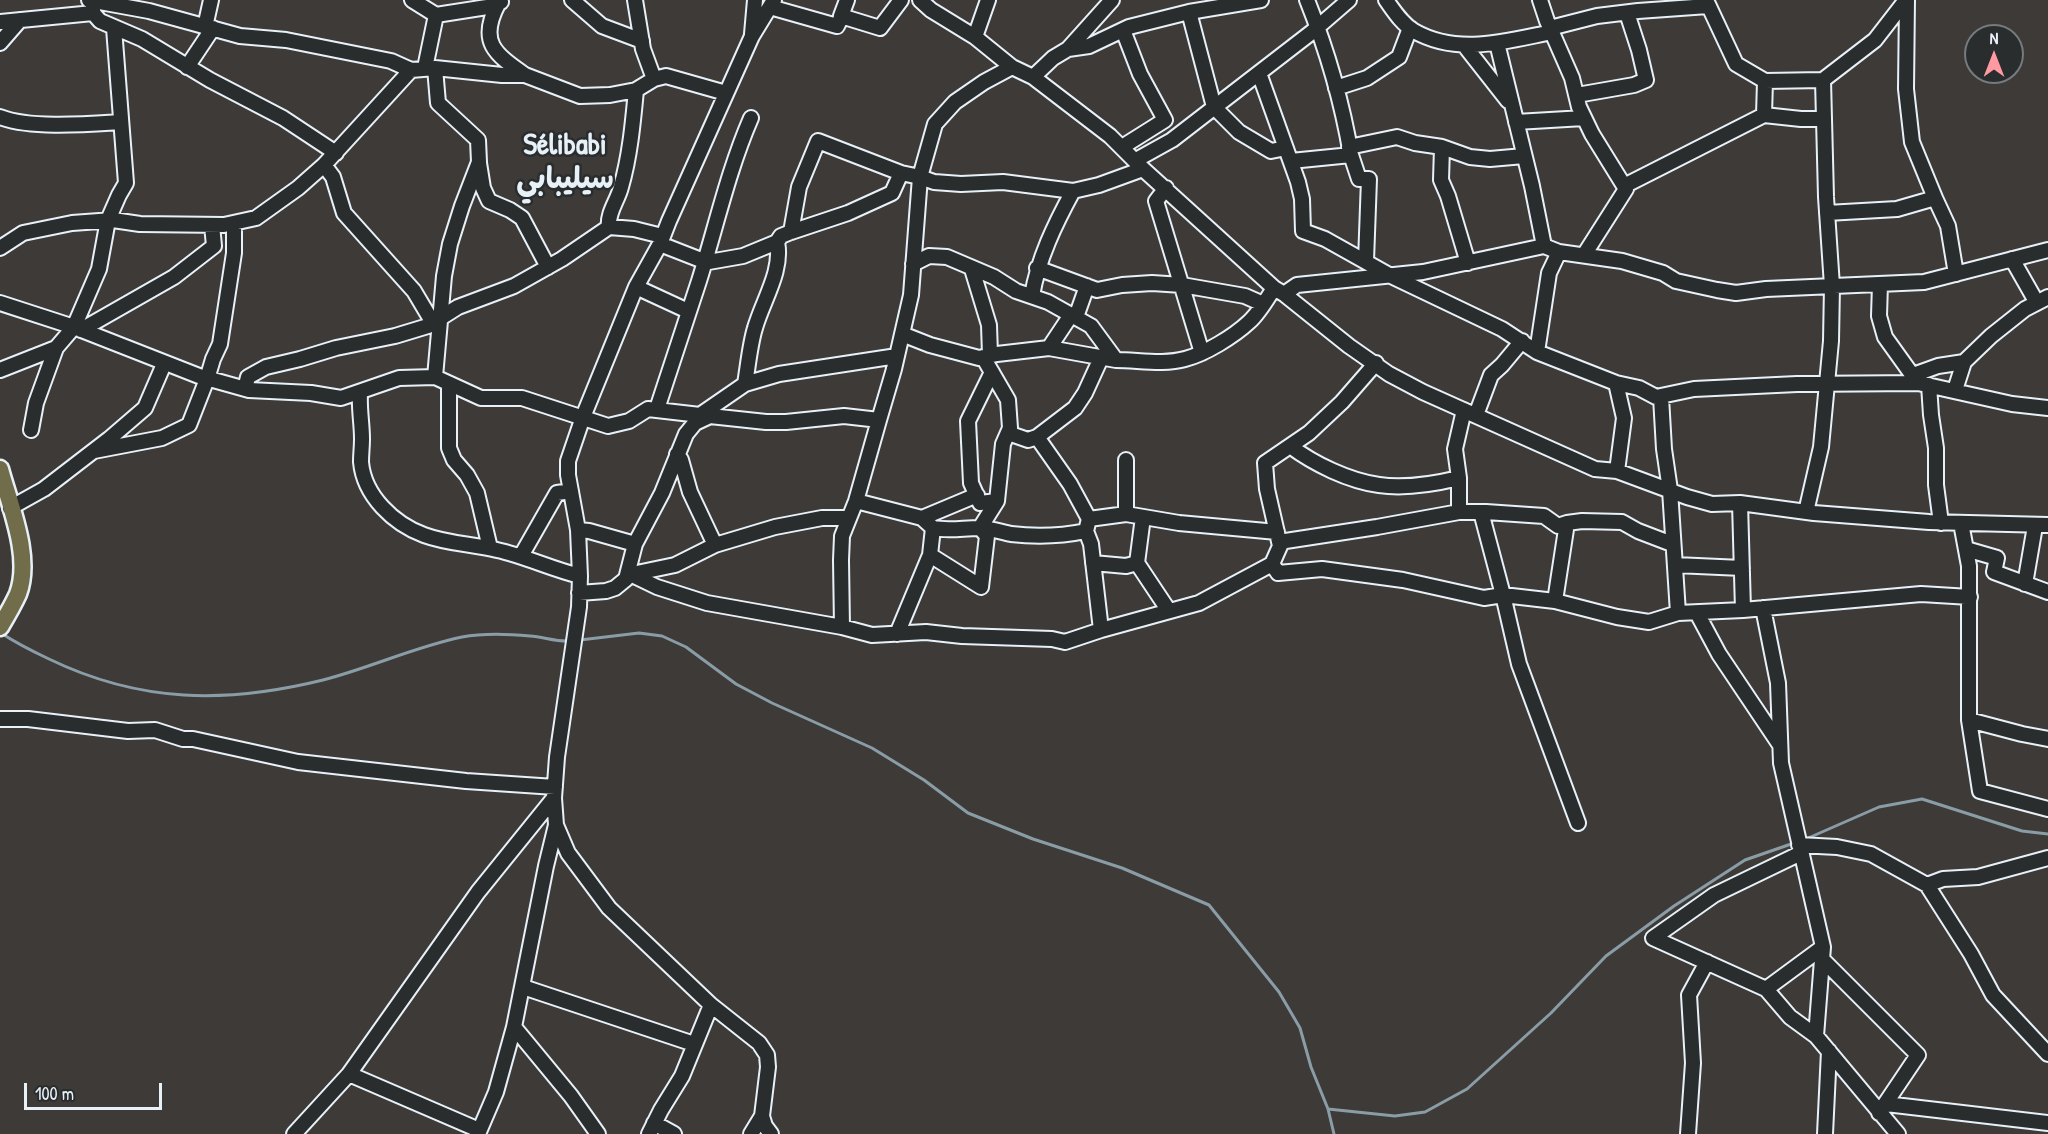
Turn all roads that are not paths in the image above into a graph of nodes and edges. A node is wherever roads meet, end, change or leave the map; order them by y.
1 (211, 0) edge
2 (412, 0) edge
3 (572, 0) edge
4 (635, 0) edge
5 (755, 0) edge
6 (847, 0) edge
7 (901, 0) edge
8 (920, 0) edge
9 (988, 0) edge
10 (1112, 0) edge
11 (1261, 0) edge
12 (1307, 0) edge
13 (1349, 0) edge
14 (1386, 0) edge
15 (1540, 0) edge
16 (1907, 0) edge
17 (494, 3) edge
18 (1707, 3) edge
19 (129, 4) edge
20 (772, 4) edge
21 (92, 5) edge
22 (1189, 12) junction
23 (1627, 13) junction
24 (436, 15) junction
25 (842, 16) junction
26 (20, 20) junction
27 (0, 21) edge
28 (1318, 27) junction
29 (114, 28) junction
30 (209, 28) junction
31 (1410, 28) junction
32 (1123, 30) junction
33 (1551, 30) junction
34 (752, 36) junction
35 (975, 37) junction
36 (642, 41) junction
37 (0, 43) edge
38 (1497, 43) junction
39 (1464, 45) junction
40 (1068, 49) junction
41 (187, 67) junction
42 (1011, 67) junction
43 (424, 69) junction
44 (1259, 73) junction
45 (525, 75) junction
46 (1033, 77) junction
47 (654, 79) junction
48 (1823, 80) junction
49 (1765, 81) junction
50 (1336, 88) junction
51 (636, 90) junction
52 (726, 93) junction
53 (1577, 95) junction
54 (1511, 105) junction
55 (1215, 107) junction
56 (1764, 115) junction
57 (0, 117) edge
58 (751, 118) dead end
59 (1584, 118) junction
60 (1823, 119) junction
61 (122, 122) junction
62 (1516, 122) junction
63 (1122, 147) junction
64 (1442, 147) junction
65 (1350, 151) junction
66 (336, 153) junction
67 (1288, 155) junction
68 (1524, 156) junction
69 (479, 162) junction
70 (324, 165) junction
71 (1140, 165) junction
72 (901, 173) junction
73 (920, 177) junction
74 (1624, 186) junction
75 (1166, 188) junction
76 (1073, 191) junction
77 (1935, 198) junction
78 (1827, 213) junction
79 (108, 220) junction
80 (234, 223) junction
81 (212, 225) junction
82 (609, 227) junction
83 (791, 231) junction
84 (661, 240) junction
85 (777, 242) junction
86 (214, 246) junction
87 (1544, 246) junction
88 (0, 248) edge
89 (2048, 250) edge
90 (1559, 252) junction
91 (234, 253) junction
92 (1584, 255) junction
93 (2012, 260) junction
94 (1366, 261) junction
95 (704, 263) junction
96 (1468, 263) junction
97 (913, 264) junction
98 (548, 267) junction
99 (1037, 268) junction
100 (972, 269) junction
101 (1956, 274) junction
102 (1391, 276) junction
103 (1880, 284) junction
104 (1182, 285) junction
105 (636, 286) junction
106 (1087, 286) junction
107 (1832, 286) junction
108 (1279, 291) junction
109 (1032, 296) junction
110 (2042, 300) edge
111 (0, 303) edge
112 (1263, 304) junction
113 (688, 311) junction
114 (1074, 316) junction
115 (437, 321) junction
116 (78, 329) junction
117 (902, 334) junction
118 (1522, 341) junction
119 (56, 348) junction
120 (1049, 348) junction
121 (1537, 352) junction
122 (1202, 353) junction
123 (897, 356) junction
124 (986, 356) junction
125 (1101, 358) junction
126 (1116, 360) junction
127 (1964, 362) junction
128 (1376, 363) junction
129 (164, 364) junction
130 (0, 370) edge
131 (992, 372) junction
132 (435, 377) junction
133 (207, 379) junction
134 (1920, 381) junction
135 (1616, 383) junction
136 (449, 384) junction
137 (745, 384) junction
138 (1826, 384) junction
139 (245, 389) junction
140 (1954, 390) junction
141 (360, 393) junction
142 (1661, 397) junction
143 (2048, 408) edge
144 (657, 409) junction
145 (710, 412) junction
146 (1470, 413) junction
147 (684, 415) junction
148 (584, 417) junction
149 (879, 420) junction
150 (31, 430) dead end
151 (1008, 433) junction
152 (686, 434) junction
153 (1037, 437) junction
154 (1290, 446) junction
155 (94, 451) junction
156 (677, 454) junction
157 (1126, 460) dead end
158 (0, 469) edge
159 (1617, 471) junction
160 (1459, 478) junction
161 (1670, 490) junction
162 (571, 491) junction
163 (977, 495) junction
164 (856, 501) junction
165 (996, 501) junction
166 (1740, 503) junction
167 (10, 508) junction
168 (1459, 512) junction
169 (1480, 512) junction
170 (1806, 512) junction
171 (1126, 514) junction
172 (1143, 517) junction
173 (849, 518) junction
174 (1567, 522) junction
175 (1941, 522) junction
176 (928, 523) junction
177 (1961, 523) junction
178 (1087, 525) junction
179 (2042, 526) edge
180 (981, 528) junction
181 (578, 530) junction
182 (1278, 537) junction
183 (635, 544) junction
184 (1672, 544) junction
185 (715, 545) junction
186 (490, 548) junction
187 (1966, 549) junction
188 (930, 555) junction
189 (520, 556) junction
190 (1093, 563) junction
191 (1137, 563) junction
192 (1272, 564) junction
193 (1675, 565) junction
194 (1742, 568) junction
195 (630, 574) junction
196 (580, 576) junction
197 (2025, 584) junction
198 (2048, 592) edge
199 (579, 593) junction
200 (1503, 595) junction
201 (1970, 597) junction
202 (1555, 601) junction
203 (1763, 608) junction
204 (1743, 610) junction
205 (1169, 611) junction
206 (1678, 613) junction
207 (1697, 613) junction
208 (0, 627) edge
209 (842, 627) junction
210 (1101, 630) junction
211 (897, 634) junction
212 (0, 719) edge
213 (1969, 720) junction
214 (2048, 739) edge
215 (1781, 747) junction
216 (554, 793) junction
217 (2048, 809) edge
218 (1578, 823) dead end
219 (556, 825) junction
220 (1801, 849) junction
221 (2048, 858) edge
222 (1927, 885) junction
223 (1822, 953) junction
224 (1707, 962) junction
225 (523, 987) junction
226 (1766, 989) junction
227 (711, 1005) junction
228 (514, 1027) junction
229 (1816, 1036) junction
230 (694, 1044) junction
231 (1829, 1051) junction
232 (2048, 1054) edge
233 (350, 1074) junction
234 (1882, 1108) junction
235 (762, 1116) junction
236 (2048, 1123) edge
237 (652, 1129) edge
238 (478, 1132) edge
239 (294, 1134) edge
240 (598, 1134) edge
241 (674, 1134) edge
242 (751, 1134) edge
243 (771, 1134) edge
244 (1688, 1134) edge
245 (1825, 1134) edge
246 (1898, 1134) edge

1 - 30 street
2 - 24 street
3 - 36 street
4 - 36 street
5 - 34 street
6 - 25 street
7 - 25 street
8 - 35 street
9 - 35 street
10 - 40 street
11 - 22 street
12 - 28 street
13 - 28 street
14 - 31 street
15 - 33 street
16 - 48 street
16 - 77 street
17 - 24 street
17 - 45 street
18 - 23 street
18 - 49 street
19 - 21 street
19 - 30 street
20 - 25 street
20 - 34 street
21 - 26 street
21 - 29 street
22 - 32 street
22 - 55 street
23 - 33 street
23 - 53 street
24 - 43 street
26 - 27 street
26 - 37 street
28 - 44 street
28 - 50 street
29 - 41 street
29 - 61 street
30 - 41 street
30 - 43 street
31 - 39 street
31 - 50 street
32 - 40 street
32 - 63 street
33 - 38 street
33 - 53 street
34 - 52 street
35 - 42 street
36 - 47 street
38 - 39 street
38 - 54 street
39 - 54 street
40 - 46 street
41 - 66 street
42 - 46 street
42 - 73 street
43 - 45 street
43 - 66 street
43 - 69 street
44 - 55 street
44 - 67 street
45 - 51 street
46 - 63 street
47 - 51 street
47 - 52 street
48 - 49 street
48 - 60 street
49 - 56 street
50 - 65 street
51 - 82 street
52 - 84 street
53 - 59 street
54 - 62 street
55 - 67 street
55 - 71 street
56 - 60 street
56 - 74 street
57 - 61 street
58 - 95 street
59 - 62 street
59 - 74 street
60 - 78 street
61 - 79 street
62 - 68 street
63 - 71 street
64 - 65 street
64 - 68 street
64 - 96 street
65 - 67 street
65 - 94 street
66 - 70 street
67 - 94 street
68 - 87 street
69 - 98 street
69 - 115 street
70 - 80 street
70 - 115 street
71 - 75 street
71 - 76 street
72 - 73 street
72 - 83 street
72 - 83 street
73 - 76 street
73 - 97 street
74 - 92 street
75 - 104 street
75 - 108 street
76 - 99 street
77 - 78 street
77 - 101 street
78 - 107 street
79 - 81 street
79 - 88 street
79 - 116 street
80 - 81 street
80 - 91 street
81 - 86 street
82 - 84 street
82 - 98 street
83 - 85 street
84 - 95 street
84 - 105 street
85 - 95 street
85 - 137 street
86 - 91 street
86 - 116 street
87 - 90 street
87 - 96 street
89 - 93 street
90 - 92 street
90 - 121 street
91 - 133 street
92 - 107 street
93 - 101 street
93 - 110 street
94 - 102 street
95 - 113 street
96 - 102 street
97 - 100 street
97 - 117 street
98 - 115 street
99 - 106 street
99 - 109 street
100 - 109 street
100 - 124 street
101 - 103 street
102 - 108 street
102 - 118 street
103 - 107 street
103 - 134 street
104 - 106 street
104 - 112 street
104 - 122 street
105 - 113 street
105 - 148 street
106 - 114 street
107 - 138 street
108 - 112 street
108 - 128 street
109 - 114 street
110 - 127 street
111 - 116 street
112 - 122 street
113 - 144 street
114 - 120 street
114 - 126 street
115 - 132 street
115 - 139 street
116 - 119 street
116 - 129 street
117 - 123 street
117 - 124 street
118 - 121 street
118 - 146 street
119 - 130 street
119 - 150 street
120 - 124 street
120 - 125 street
121 - 135 street
122 - 126 street
123 - 137 street
123 - 149 street
124 - 131 street
125 - 126 street
125 - 153 street
127 - 134 street
127 - 140 street
128 - 146 street
128 - 154 street
129 - 133 street
129 - 155 street
131 - 151 street
131 - 163 street
132 - 136 street
132 - 141 street
133 - 139 street
133 - 155 street
134 - 138 street
134 - 140 street
134 - 175 street
135 - 142 street
135 - 159 street
136 - 148 street
136 - 186 street
137 - 145 street
138 - 142 street
138 - 170 street
139 - 141 street
140 - 143 street
141 - 186 street
142 - 161 street
144 - 147 street
144 - 148 street
145 - 147 street
145 - 149 street
145 - 152 street
146 - 159 street
146 - 160 street
147 - 152 street
148 - 162 street
149 - 164 street
151 - 153 street
151 - 165 street
152 - 156 street
153 - 178 street
154 - 160 street
154 - 182 street
155 - 167 street
156 - 183 street
156 - 185 street
157 - 171 street
158 - 167 main road
159 - 161 street
160 - 168 street
161 - 166 street
161 - 184 street
162 - 181 street
162 - 189 street
163 - 165 street
163 - 176 street
164 - 173 street
164 - 176 street
165 - 180 street
166 - 170 street
166 - 194 street
167 - 208 main road
168 - 169 street
168 - 182 street
169 - 174 street
169 - 200 street
170 - 175 street
171 - 172 street
171 - 178 street
172 - 182 street
172 - 191 street
173 - 185 street
173 - 209 street
174 - 184 street
174 - 202 street
175 - 177 street
176 - 180 street
176 - 188 street
177 - 179 street
177 - 187 street
178 - 180 street
178 - 190 street
179 - 197 street
180 - 188 street
181 - 183 street
181 - 196 street
182 - 192 street
183 - 195 street
184 - 193 street
185 - 195 street
186 - 189 street
187 - 197 street
187 - 201 street
188 - 211 street
189 - 196 street
190 - 191 street
190 - 210 street
191 - 205 street
192 - 200 street
192 - 205 street
193 - 194 street
193 - 206 street
194 - 204 street
195 - 199 street
195 - 209 street
196 - 199 street
197 - 198 street
199 - 216 street
200 - 202 street
200 - 218 street
201 - 203 street
201 - 213 street
202 - 206 street
203 - 204 street
203 - 215 street
204 - 207 street
205 - 210 street
206 - 207 street
207 - 215 street
209 - 211 street
210 - 211 street
212 - 216 street
213 - 214 street
213 - 217 street
215 - 220 street
216 - 219 street
216 - 233 street
219 - 225 street
219 - 227 street
220 - 222 street
220 - 223 street
220 - 224 street
221 - 222 street
222 - 232 street
223 - 226 street
223 - 229 street
223 - 234 street
224 - 226 street
224 - 244 street
225 - 228 street
225 - 230 street
226 - 229 street
227 - 230 street
227 - 235 street
228 - 238 street
228 - 240 street
229 - 231 street
230 - 237 street
231 - 234 street
231 - 245 street
233 - 238 street
233 - 239 street
234 - 236 street
234 - 246 street
235 - 242 street
235 - 243 street
237 - 241 street

